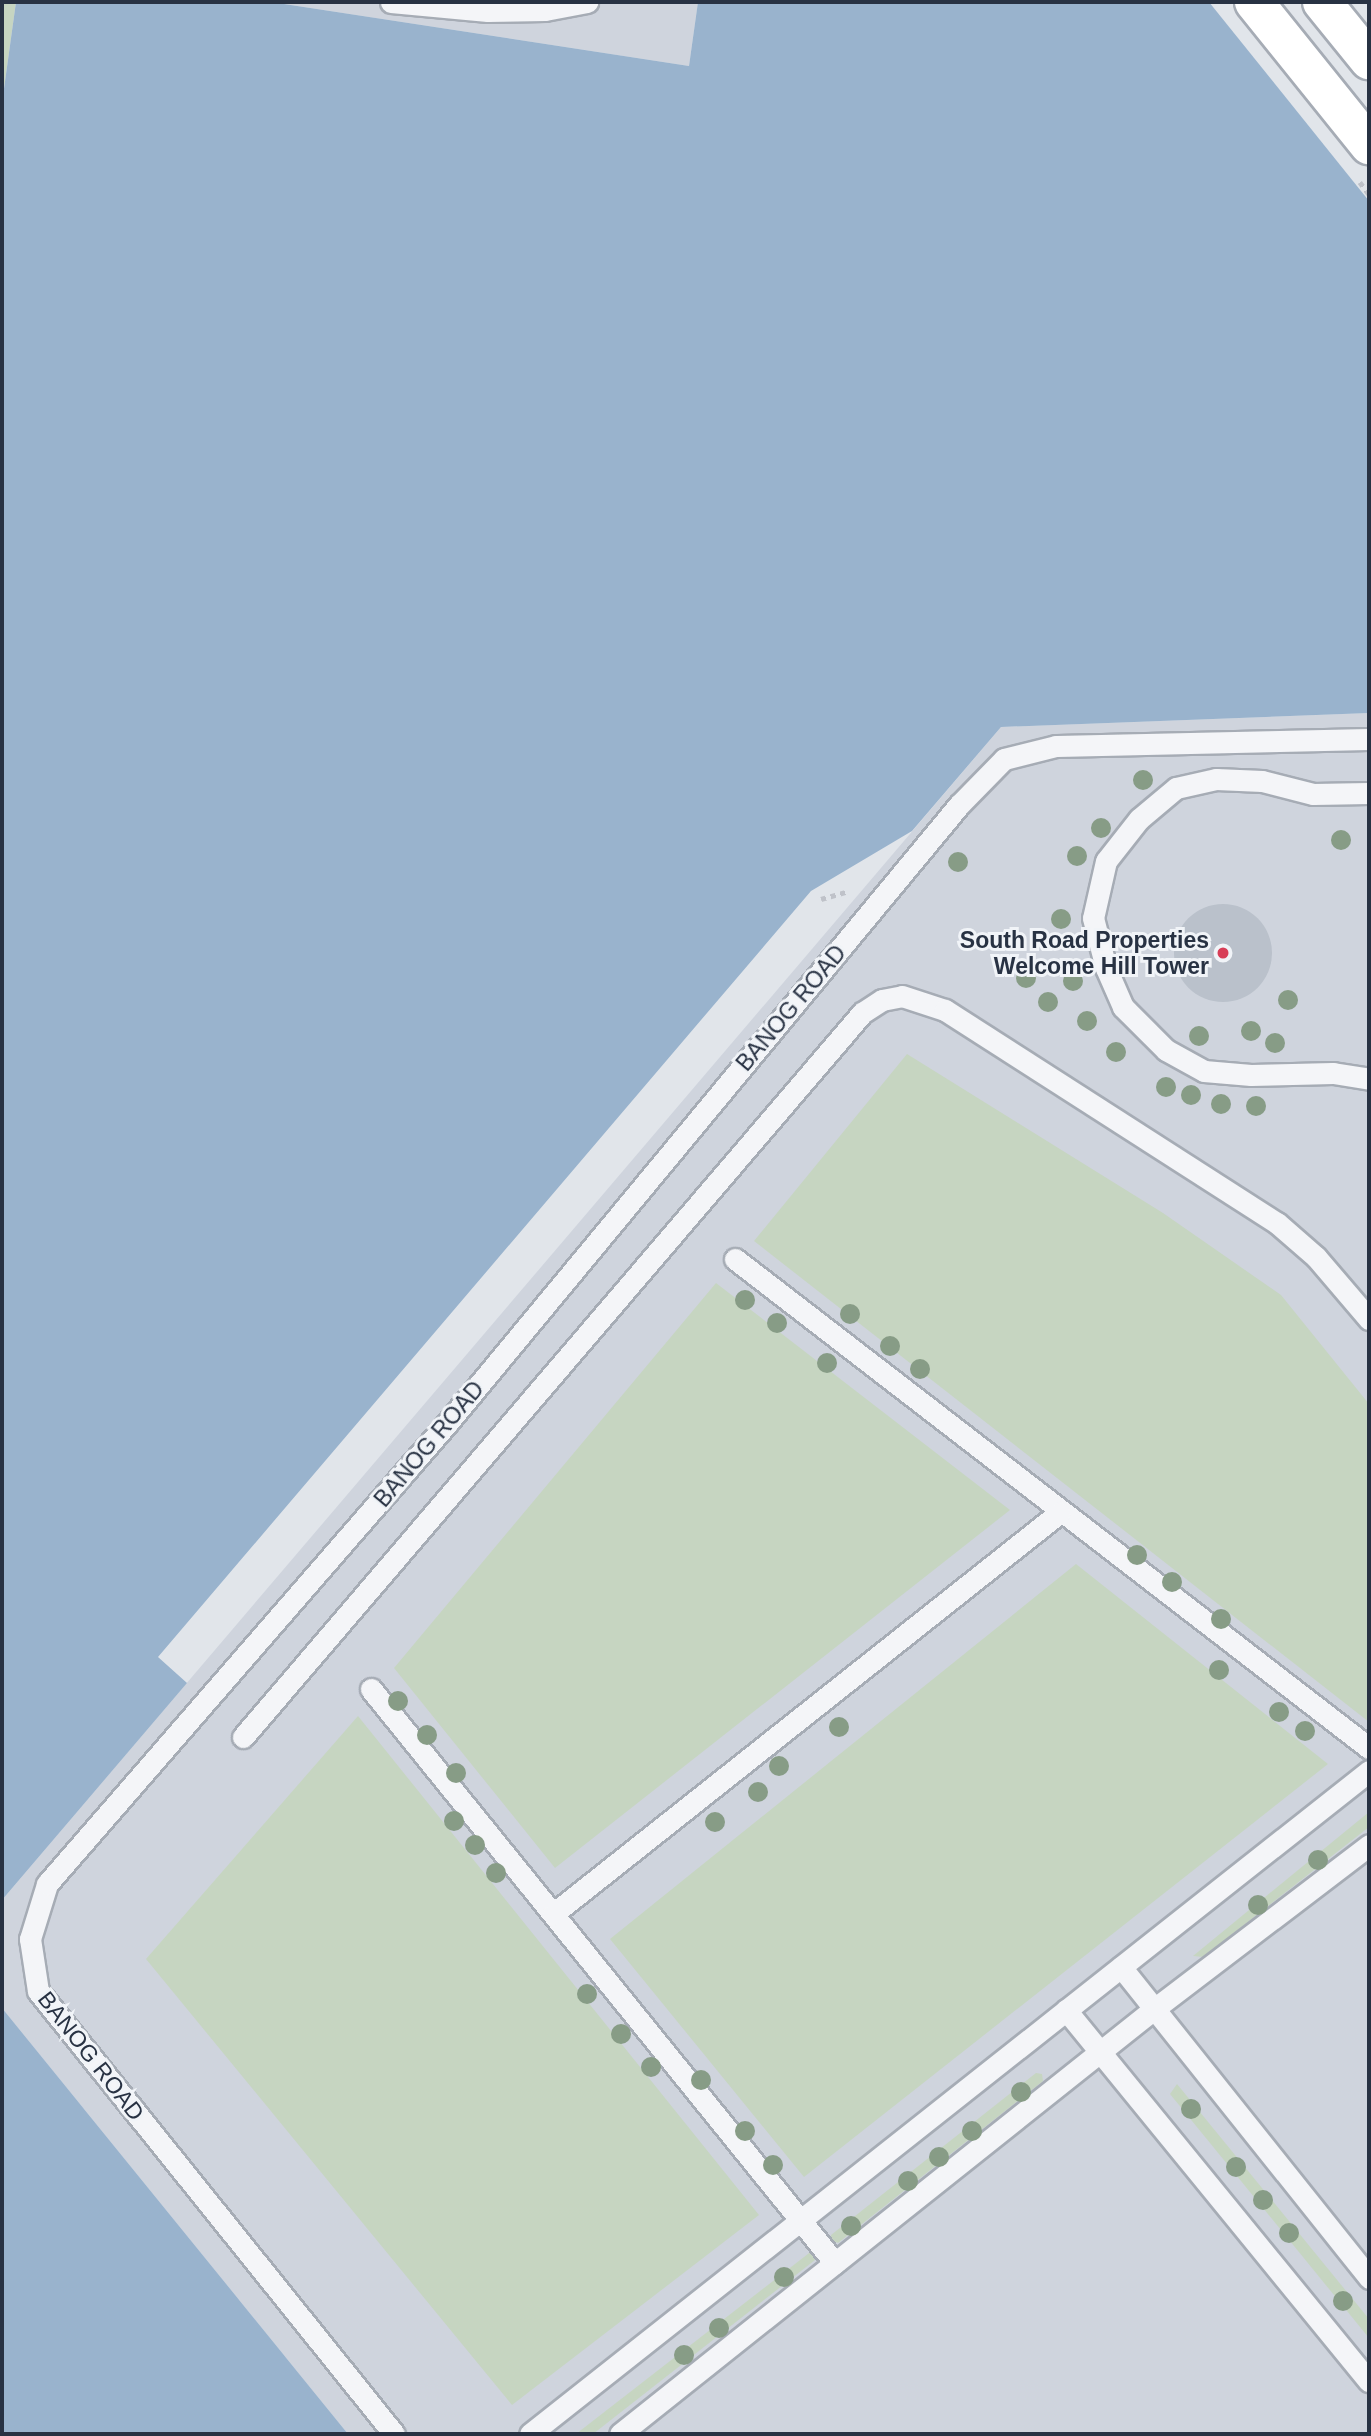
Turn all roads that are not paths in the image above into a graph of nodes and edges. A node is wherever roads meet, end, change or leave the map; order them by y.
1 (391, 2) edge
2 (587, 2) edge
3 (1254, 2) edge
4 (1322, 2) edge
5 (1369, 60) edge
6 (1369, 145) edge
7 (1369, 739) edge
8 (1369, 793) edge
9 (1369, 1079) edge
10 (735, 1259) dead end
11 (1369, 1319) edge
12 (1059, 1513) junction
13 (371, 1689) dead end
14 (243, 1737) dead end
15 (1369, 1748) edge
16 (1369, 1771) edge
17 (1369, 1845) edge
18 (553, 1914) junction
19 (1121, 1967) junction
20 (1154, 2009) junction
21 (1066, 2010) junction
22 (1100, 2052) junction
23 (801, 2220) junction
24 (835, 2263) junction
25 (1369, 2277) edge
26 (1369, 2381) edge
27 (394, 2434) edge
28 (530, 2434) edge
29 (620, 2434) edge

1 - 2 lane
3 - 6 highway
4 - 5 highway
7 - 27 lane, BANOG ROAD
8 - 9 lane
10 - 12 lane
11 - 14 lane
12 - 15 lane
12 - 18 lane
13 - 18 lane
16 - 19 lane
17 - 20 lane
18 - 23 lane
19 - 20 lane
19 - 21 lane
20 - 22 lane
20 - 25 lane
21 - 22 lane
21 - 23 lane
22 - 24 lane
22 - 26 lane
23 - 24 lane
23 - 28 lane
24 - 29 lane

